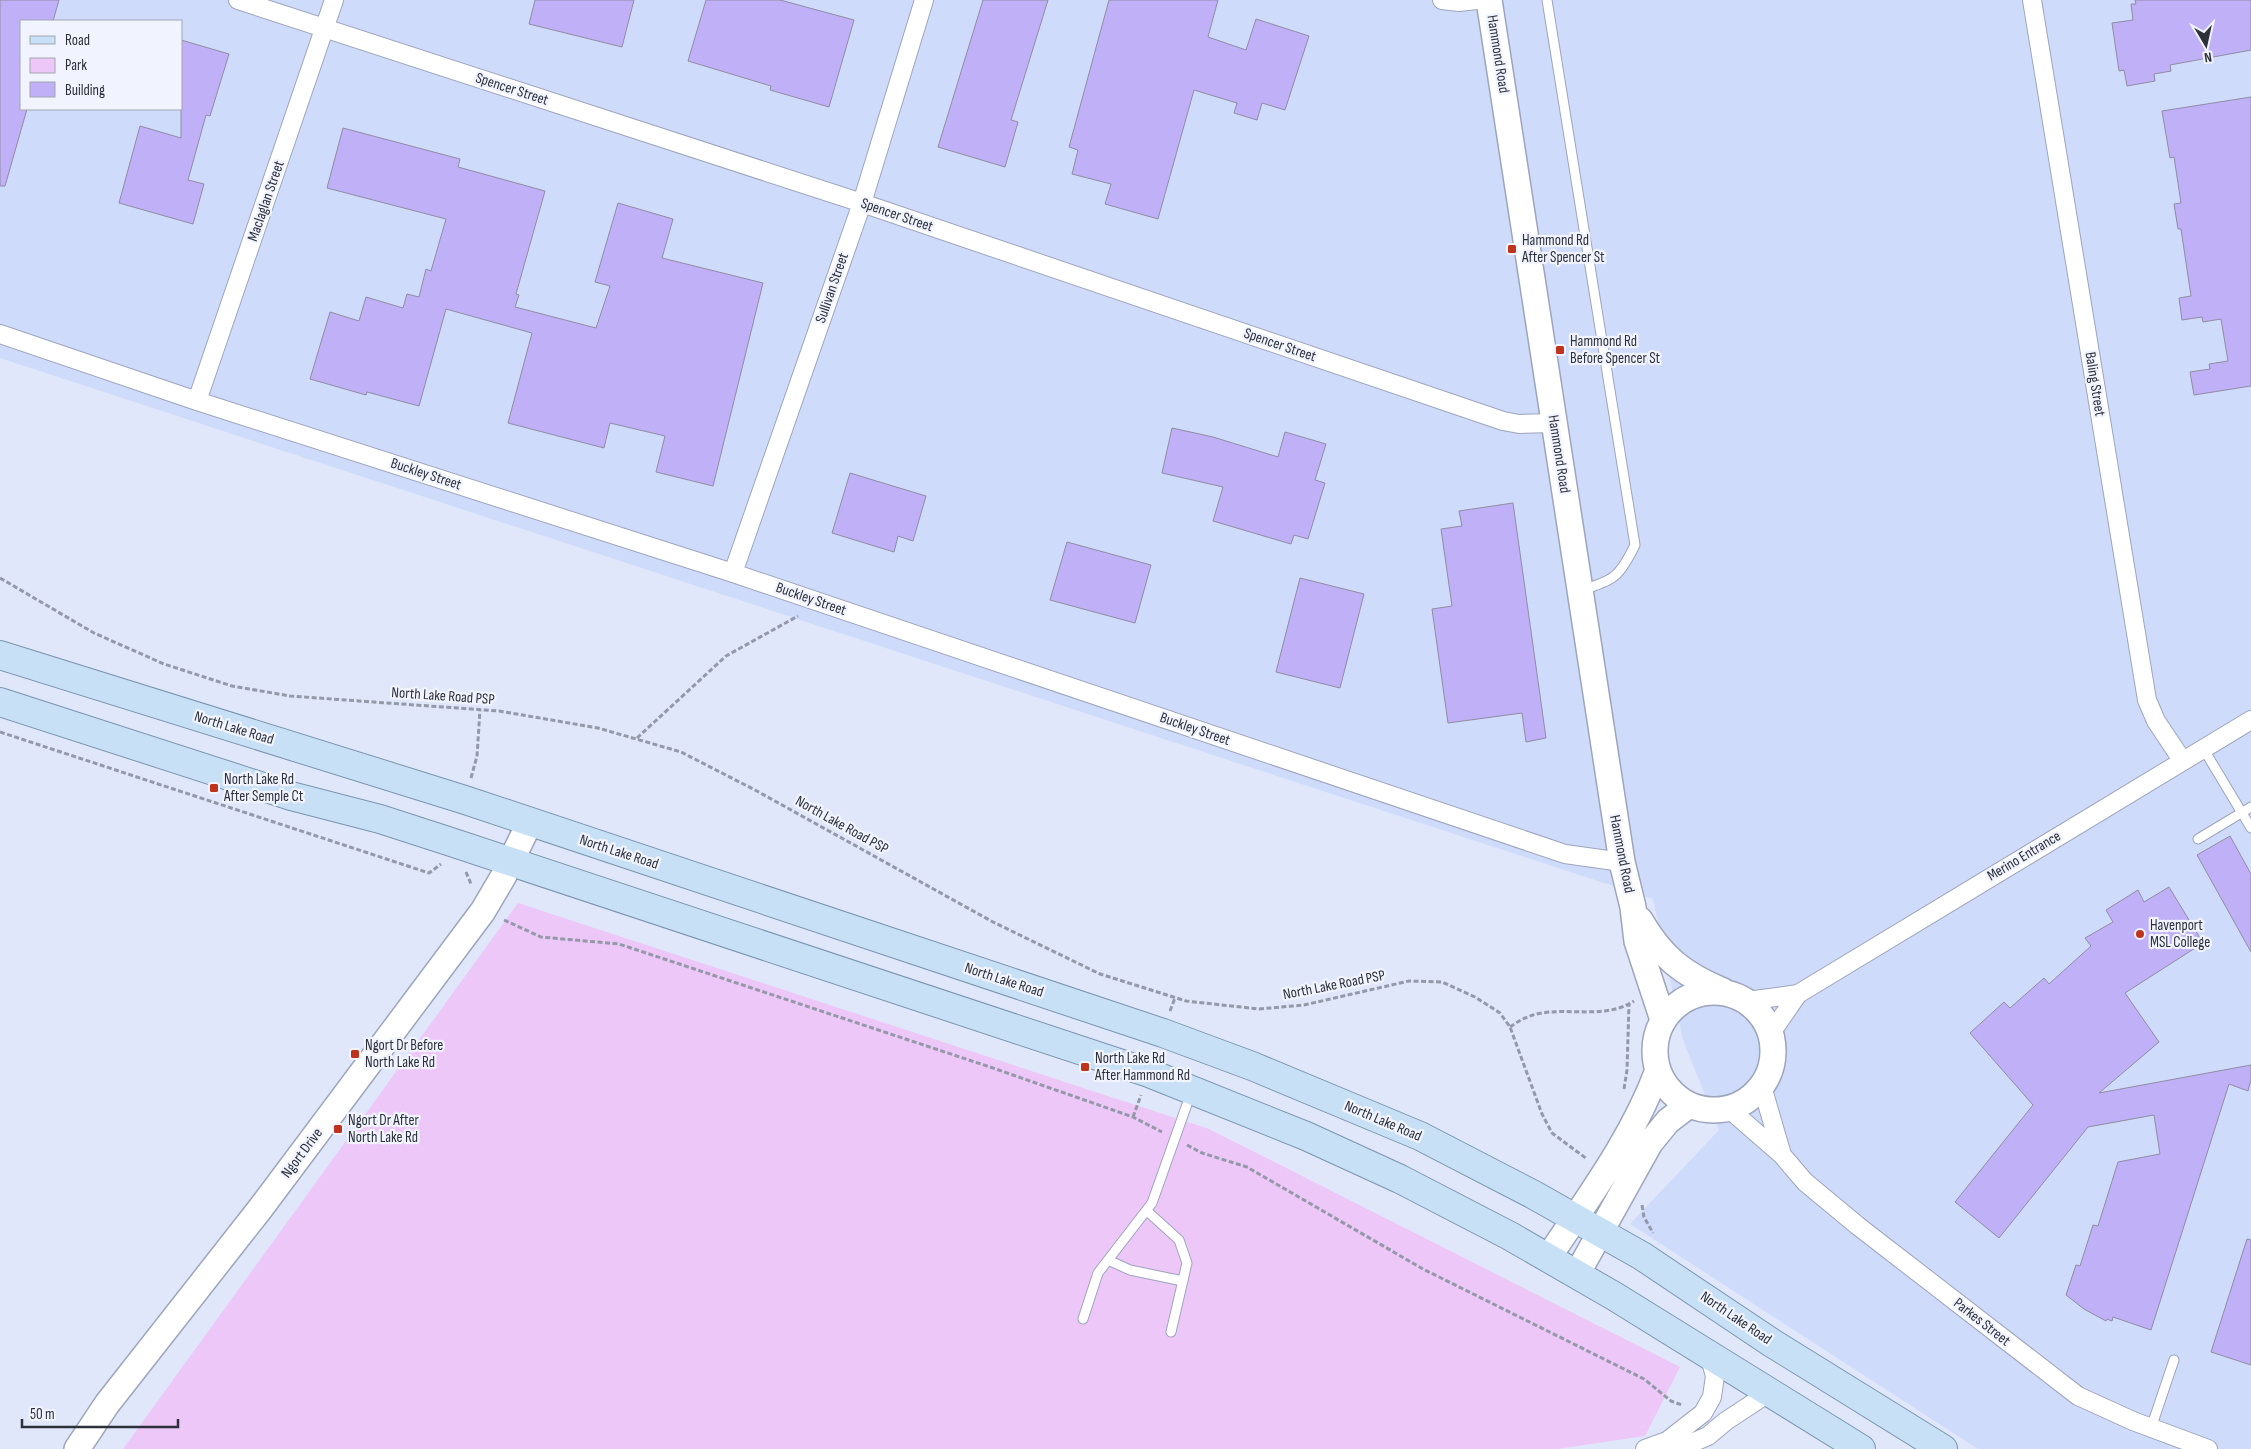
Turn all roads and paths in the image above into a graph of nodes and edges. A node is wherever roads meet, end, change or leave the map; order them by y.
1 (238, 0) edge
2 (334, 0) edge
3 (924, 0) edge
4 (1442, 0) edge
5 (1477, 0) edge
6 (1489, 0) edge
7 (1546, 0) edge
8 (2032, 0) edge
9 (325, 28) junction
10 (862, 203) junction
11 (0, 334) edge
12 (197, 401) junction
13 (1555, 423) junction
14 (733, 572) junction
15 (0, 578) edge
16 (1580, 590) junction
17 (821, 602) junction
18 (0, 655) edge
19 (0, 702) edge
20 (2251, 720) edge
21 (636, 739) junction
22 (2203, 748) junction
23 (2182, 760) junction
24 (2251, 807) edge
25 (2242, 813) junction
26 (530, 822) junction
27 (2251, 828) edge
28 (2198, 839) dead end
29 (512, 861) junction
30 (442, 862) dead end
31 (1622, 862) junction
32 (449, 864) dead end
33 (461, 868) dead end
34 (471, 889) dead end
35 (1633, 907) junction
36 (483, 911) junction
37 (1653, 990) junction
38 (1798, 994) junction
39 (1737, 997) junction
40 (1629, 1004) junction
41 (1663, 1020) junction
42 (1510, 1027) junction
43 (1771, 1033) junction
44 (1658, 1070) junction
45 (1762, 1086) junction
46 (1192, 1090) junction
47 (1622, 1093) dead end
48 (1689, 1105) junction
49 (1728, 1108) junction
50 (1176, 1139) junction
51 (1593, 1152) dead end
52 (1782, 1155) junction
53 (1146, 1211) junction
54 (1575, 1218) junction
55 (1600, 1232) junction
56 (1548, 1258) junction
57 (1108, 1260) junction
58 (1577, 1274) junction
59 (1183, 1281) junction
60 (1083, 1319) dead end
61 (1171, 1332) dead end
62 (1709, 1355) junction
63 (2174, 1360) dead end
64 (1770, 1392) junction
65 (1703, 1413) junction
66 (2152, 1428) junction
67 (77, 1449) edge
68 (1645, 1449) edge
69 (1678, 1449) edge
70 (1860, 1449) edge
71 (1943, 1449) edge
72 (2208, 1449) edge

1 - 9 street, Spencer Street
2 - 9 street, Maclaglan Street
3 - 10 street, Sullivan Street
4 - 5 street
6 - 13 main road, Hammond Road
7 - 16 lane
8 - 23 street, Baling Street
9 - 10 street, Spencer Street
9 - 12 street, Maclaglan Street
10 - 13 street, Spencer Street
10 - 14 street, Sullivan Street
11 - 12 street, Buckley Street
12 - 14 street, Buckley Street
13 - 16 main road, Hammond Road
14 - 17 street, Buckley Street
15 - 21 path, North Lake Road PSP
16 - 31 main road, Hammond Road
17 - 21 path
17 - 31 street, Buckley Street
18 - 26 main road, North Lake Road
19 - 29 main road
20 - 22 street, Merino Entrance
21 - 42 path, North Lake Road PSP
22 - 23 street, Merino Entrance
22 - 25 lane
23 - 38 street, Merino Entrance
24 - 25 lane
25 - 27 lane
25 - 28 lane
26 - 29 main road, Ngort Drive
26 - 54 main road, North Lake Road
29 - 36 main road, Ngort Drive
29 - 46 main road
30 - 32 path
31 - 35 main road, Hammond Road
33 - 34 path
35 - 37 main road, Hammond Road
35 - 39 main road, Hammond Road
36 - 50 path
36 - 67 main road, Ngort Drive
37 - 40 path
37 - 41 main road, Hammond Road
38 - 39 street, Merino Entrance
38 - 43 street, Merino Entrance
39 - 41 main road
39 - 43 main road
40 - 42 path
40 - 47 path
41 - 44 main road
42 - 51 path, North Lake Road PSP
43 - 45 main road
44 - 48 main road
44 - 54 main road
45 - 49 main road
45 - 52 street, Parkes Street
46 - 50 lane
46 - 56 main road
48 - 49 main road
48 - 55 main road
49 - 52 street, Parkes Street
50 - 53 lane
50 - 65 path
52 - 66 street, Parkes Street
53 - 57 lane
53 - 59 lane
54 - 55 main road, North Lake Road
54 - 56 main road
55 - 58 main road
55 - 71 main road, North Lake Road
56 - 58 main road
57 - 59 lane
57 - 60 lane
58 - 62 main road
59 - 61 lane
62 - 64 main road
62 - 65 street
63 - 66 lane
64 - 69 street
64 - 70 main road
65 - 68 street
66 - 72 street, Parkes Street

